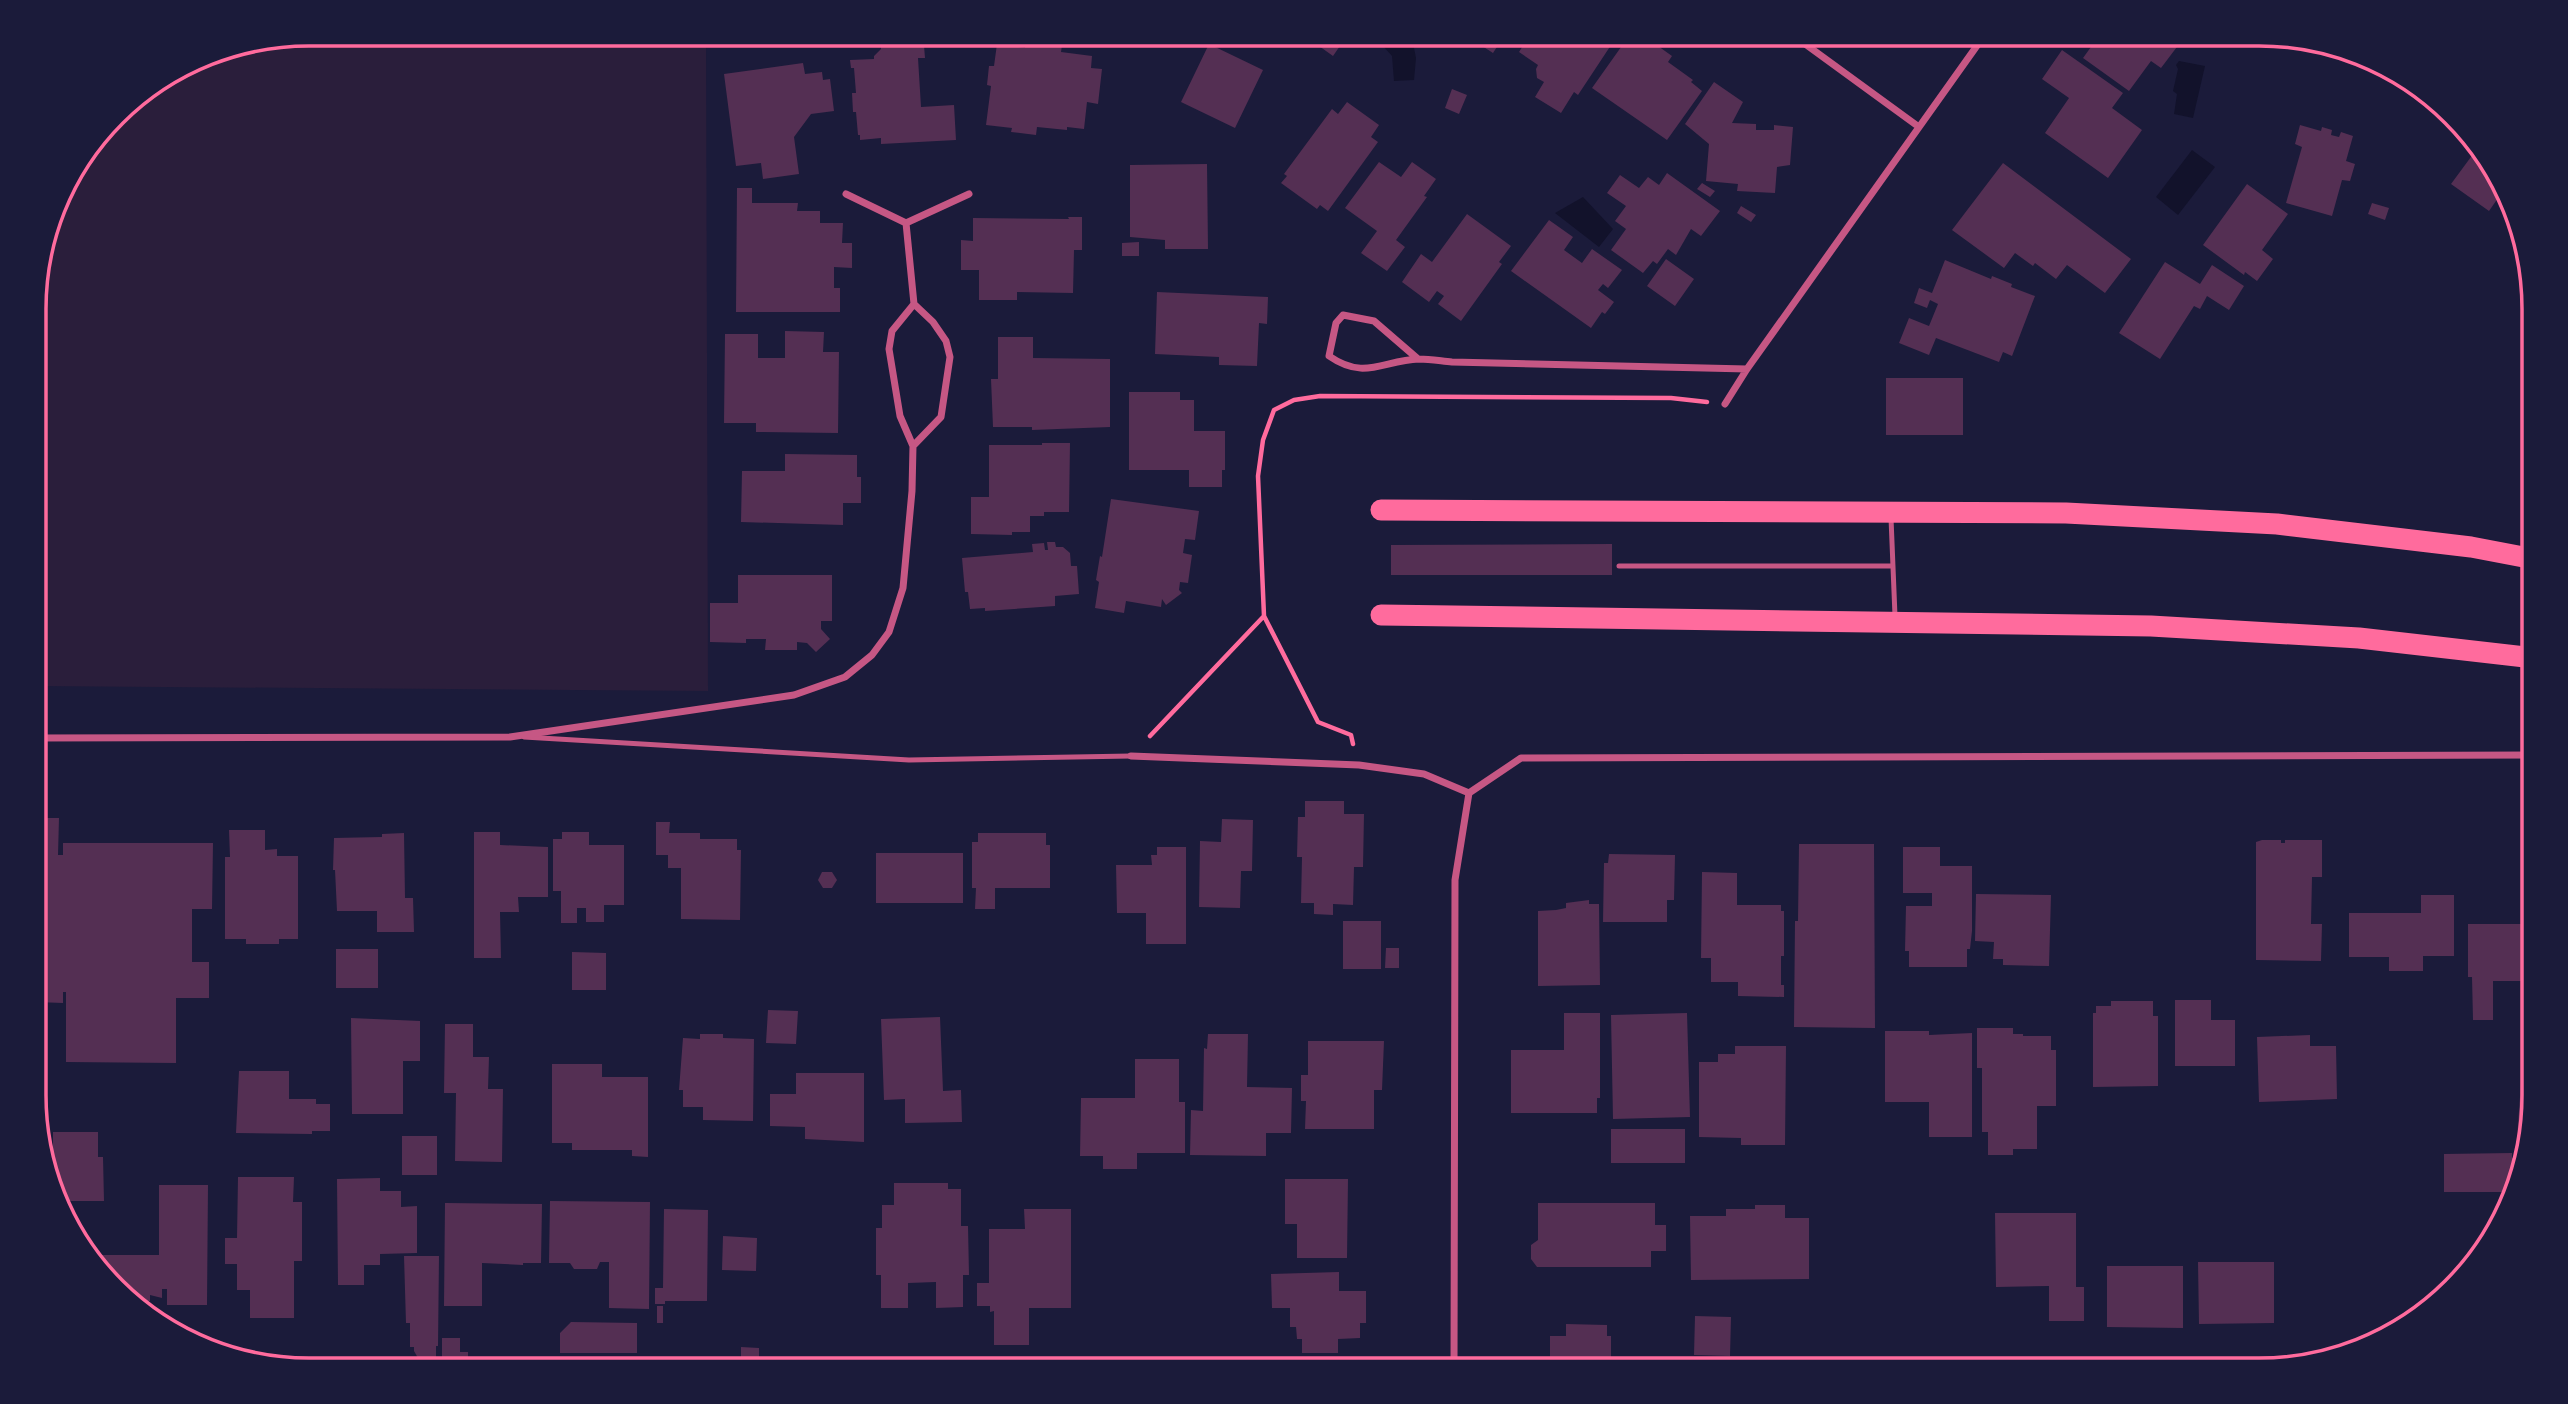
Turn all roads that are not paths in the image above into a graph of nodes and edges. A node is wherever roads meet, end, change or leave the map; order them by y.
1 (1808, 46) edge
2 (1977, 46) edge
3 (1919, 127) junction
4 (846, 194) dead end
5 (969, 194) dead end
6 (906, 223) junction
7 (914, 304) junction
8 (1418, 359) junction
9 (1747, 369) junction
10 (1725, 404) dead end
11 (913, 446) junction
12 (1381, 510) dead end
13 (1891, 513) junction
14 (2522, 557) edge
15 (1619, 566) dead end
16 (1893, 566) junction
17 (1381, 615) dead end
18 (1895, 623) junction
19 (2522, 657) edge
20 (510, 737) junction
21 (46, 738) edge
22 (2522, 755) edge
23 (1131, 756) joint
24 (1469, 793) junction
25 (1454, 1359) edge

1 - 3 street
2 - 3 street
3 - 9 street
4 - 6 street
5 - 6 street
6 - 7 street
7 - 11 street
7 - 11 street
8 - 8 street
8 - 9 street
9 - 10 street
11 - 20 street
12 - 13 highway
13 - 14 highway
13 - 16 lane
15 - 16 lane
16 - 18 lane
17 - 18 highway
18 - 19 highway
20 - 21 street
20 - 23 lane
22 - 24 street
23 - 24 street
24 - 25 street

